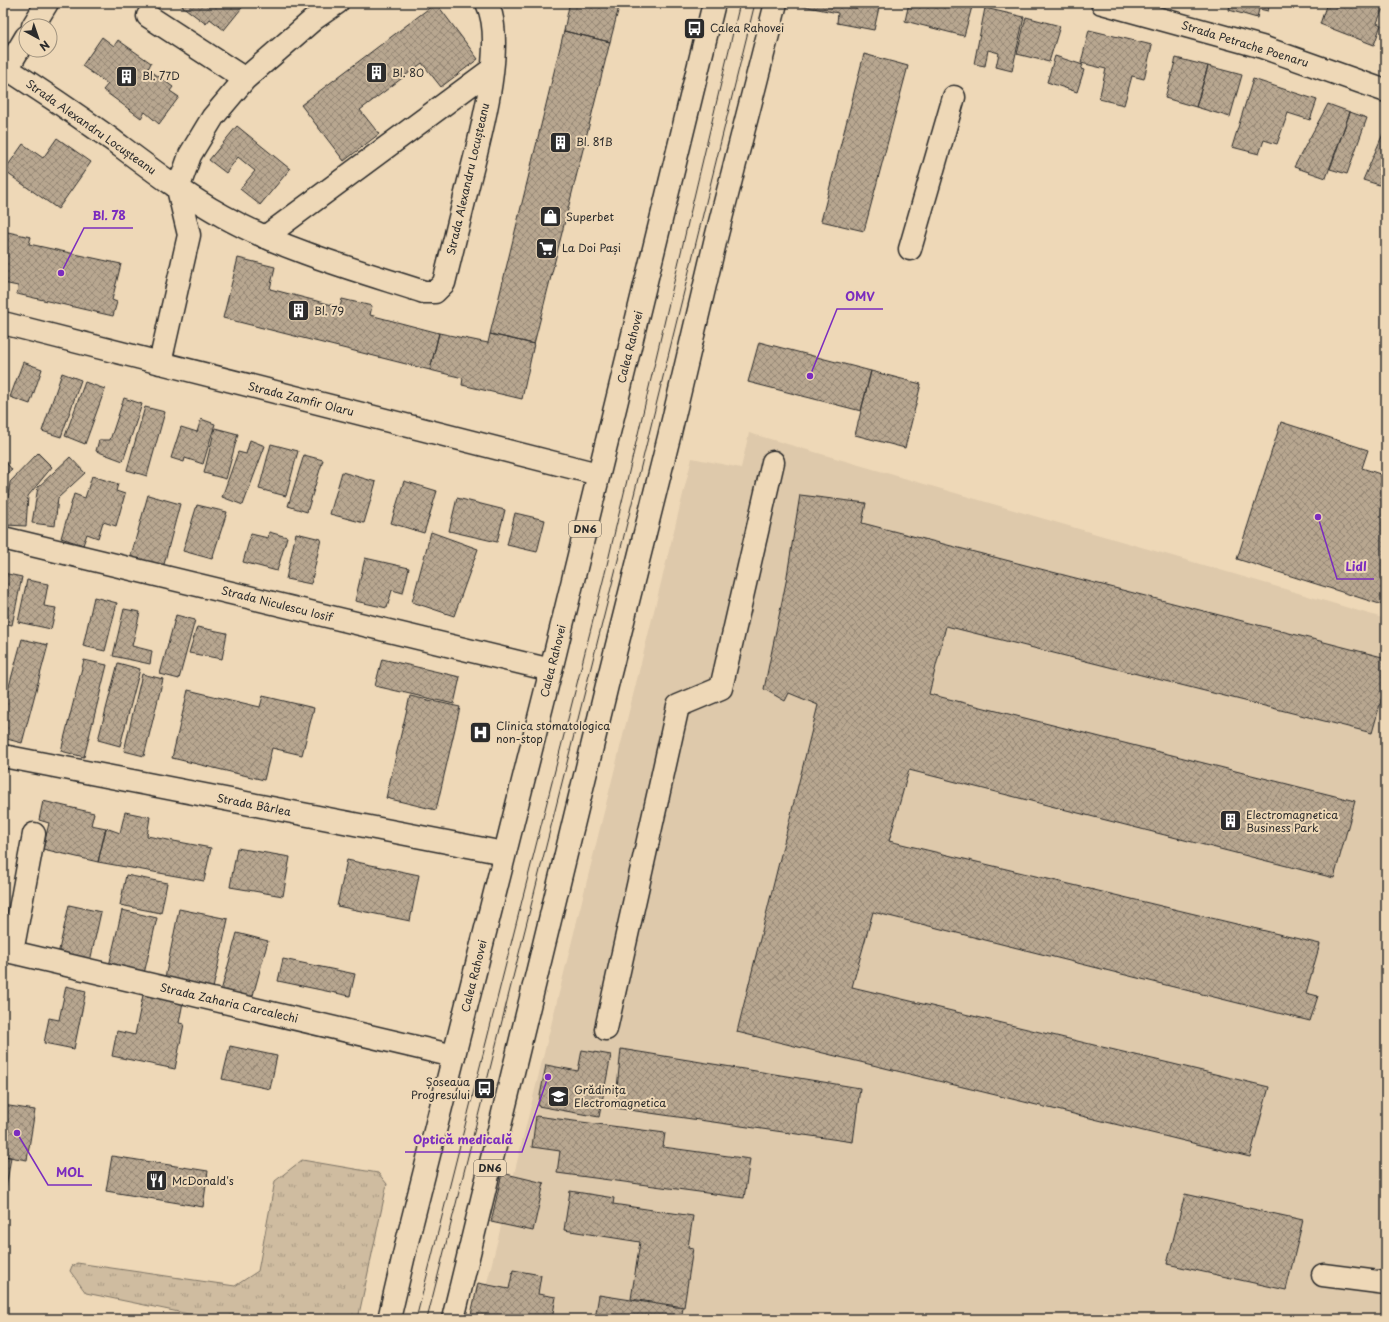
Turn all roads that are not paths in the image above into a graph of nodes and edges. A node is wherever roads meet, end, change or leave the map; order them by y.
1 (47, 3) edge
2 (337, 3) edge
3 (487, 3) edge
4 (714, 3) edge
5 (776, 3) edge
6 (1102, 3) edge
7 (308, 11) edge
8 (148, 16) dead end
9 (38, 18) edge
10 (18, 48) edge
11 (5, 67) edge
12 (492, 69) junction
13 (245, 79) junction
14 (1386, 90) edge
15 (954, 97) dead end
16 (178, 189) junction
17 (265, 237) junction
18 (910, 249) dead end
19 (3, 323) edge
20 (160, 363) junction
21 (773, 462) dead end
22 (598, 474) junction
23 (3, 538) edge
24 (551, 670) junction
25 (4, 762) edge
26 (34, 834) dead end
27 (504, 853) junction
28 (8, 951) edge
29 (606, 1029) dead end
30 (454, 1056) junction
31 (1323, 1275) dead end
32 (1386, 1284) edge
33 (389, 1319) edge
34 (453, 1319) edge

1 - 9 street
2 - 7 street
3 - 12 street, Strada Alexandru Locușteanu
4 - 22 street, Calea Rahovei / DN6
5 - 34 street, DN6
6 - 14 street, Strada Petrache Poenaru
7 - 13 street
8 - 13 street
10 - 11 street
11 - 16 street, Strada Alexandru Locușteanu
12 - 17 street
12 - 17 street, Strada Alexandru Locușteanu
13 - 16 street
15 - 18 street
16 - 17 street, Strada Alexandru Locușteanu
16 - 20 street
19 - 20 street, Strada Zamfir Olaru
20 - 22 street, Strada Zamfir Olaru
21 - 29 street
22 - 24 street, Calea Rahovei / DN6
23 - 24 street, Strada Niculescu Iosif
24 - 27 street, Calea Rahovei / DN6
25 - 27 street, Strada Bârlea
26 - 28 street
27 - 30 street, Calea Rahovei / DN6
28 - 30 street, Strada Zaharia Carcalechi
30 - 33 street, Calea Rahovei / DN6
31 - 32 street

